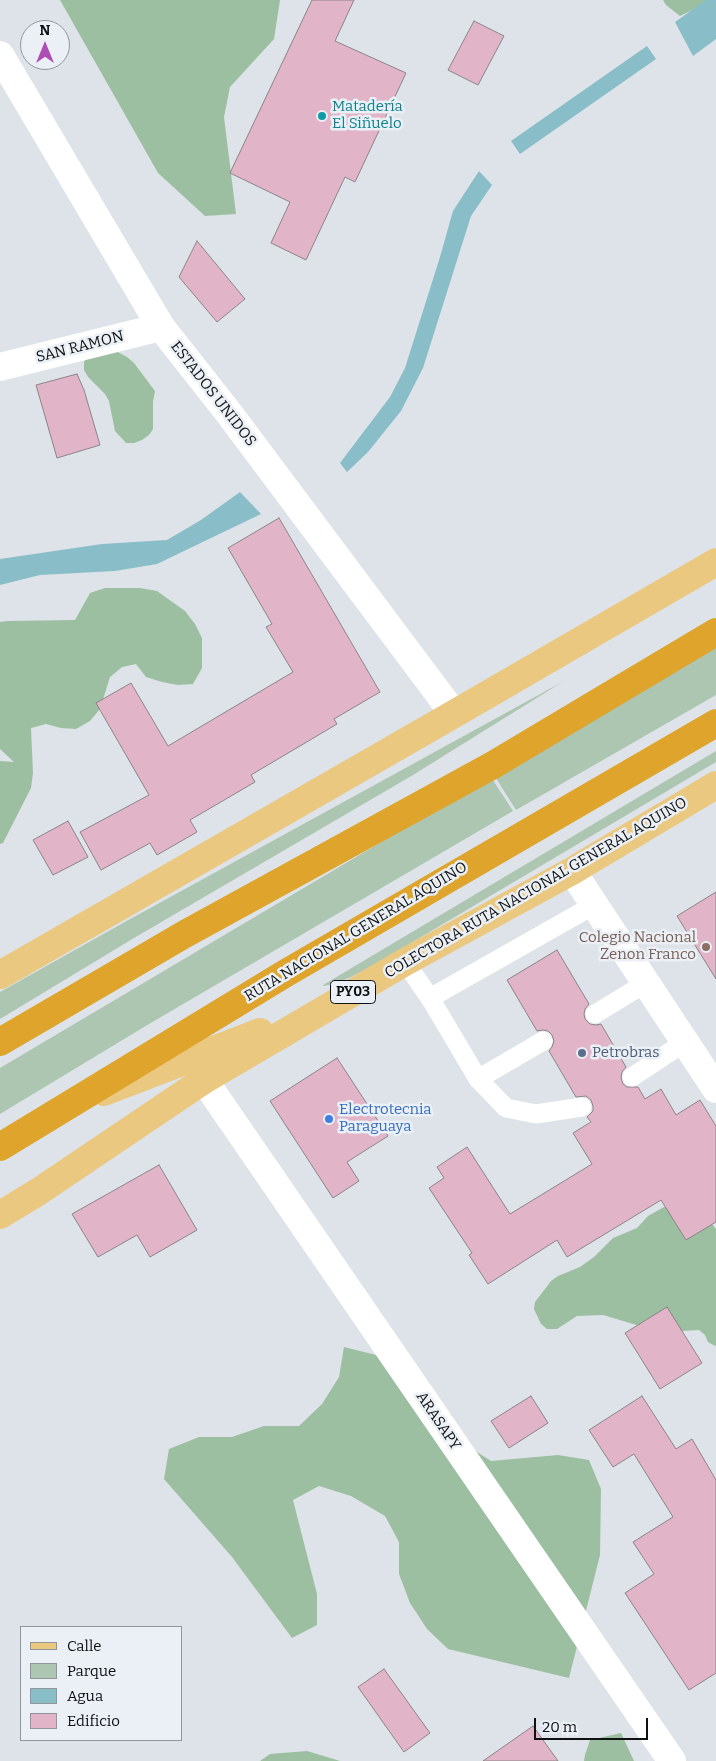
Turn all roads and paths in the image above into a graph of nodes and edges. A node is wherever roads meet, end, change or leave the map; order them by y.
1 (0, 56) edge
2 (161, 327) junction
3 (0, 367) edge
4 (716, 562) edge
5 (716, 632) edge
6 (454, 714) junction
7 (716, 723) edge
8 (716, 785) edge
9 (572, 871) junction
10 (594, 905) junction
11 (405, 962) junction
12 (0, 975) edge
13 (646, 983) junction
14 (430, 998) junction
15 (337, 1002) junction
16 (595, 1014) dead end
17 (543, 1041) dead end
18 (0, 1042) edge
19 (685, 1042) junction
20 (632, 1077) dead end
21 (478, 1079) junction
22 (204, 1080) junction
23 (716, 1089) edge
24 (582, 1107) dead end
25 (60, 1109) junction
26 (0, 1147) edge
27 (0, 1215) edge
28 (672, 1761) edge

1 - 2 street, ESTADOS UNIDOS
2 - 3 street, SAN RAMON
2 - 6 street, ESTADOS UNIDOS
4 - 6 main road
5 - 18 highway
6 - 12 main road
7 - 25 highway, RUTA NACIONAL GENERAL AQUINO
8 - 9 main road, COLECTORA RUTA NACIONAL GENERAL AQUINO / PY03
9 - 10 street
9 - 11 main road, COLECTORA RUTA NACIONAL GENERAL AQUINO / PY03
10 - 13 street
10 - 14 lane
11 - 14 lane
11 - 15 main road, COLECTORA RUTA NACIONAL GENERAL AQUINO / PY03
13 - 16 lane
13 - 19 street
14 - 21 lane
15 - 22 main road, COLECTORA RUTA NACIONAL GENERAL AQUINO / PY03
15 - 25 main road
17 - 21 lane
19 - 20 lane
19 - 23 street
21 - 24 lane
22 - 27 main road, COLECTORA RUTA NACIONAL GENERAL AQUINO / PY03
22 - 28 street, ARASAPY
25 - 26 highway, RUTA NACIONAL GENERAL AQUINO

